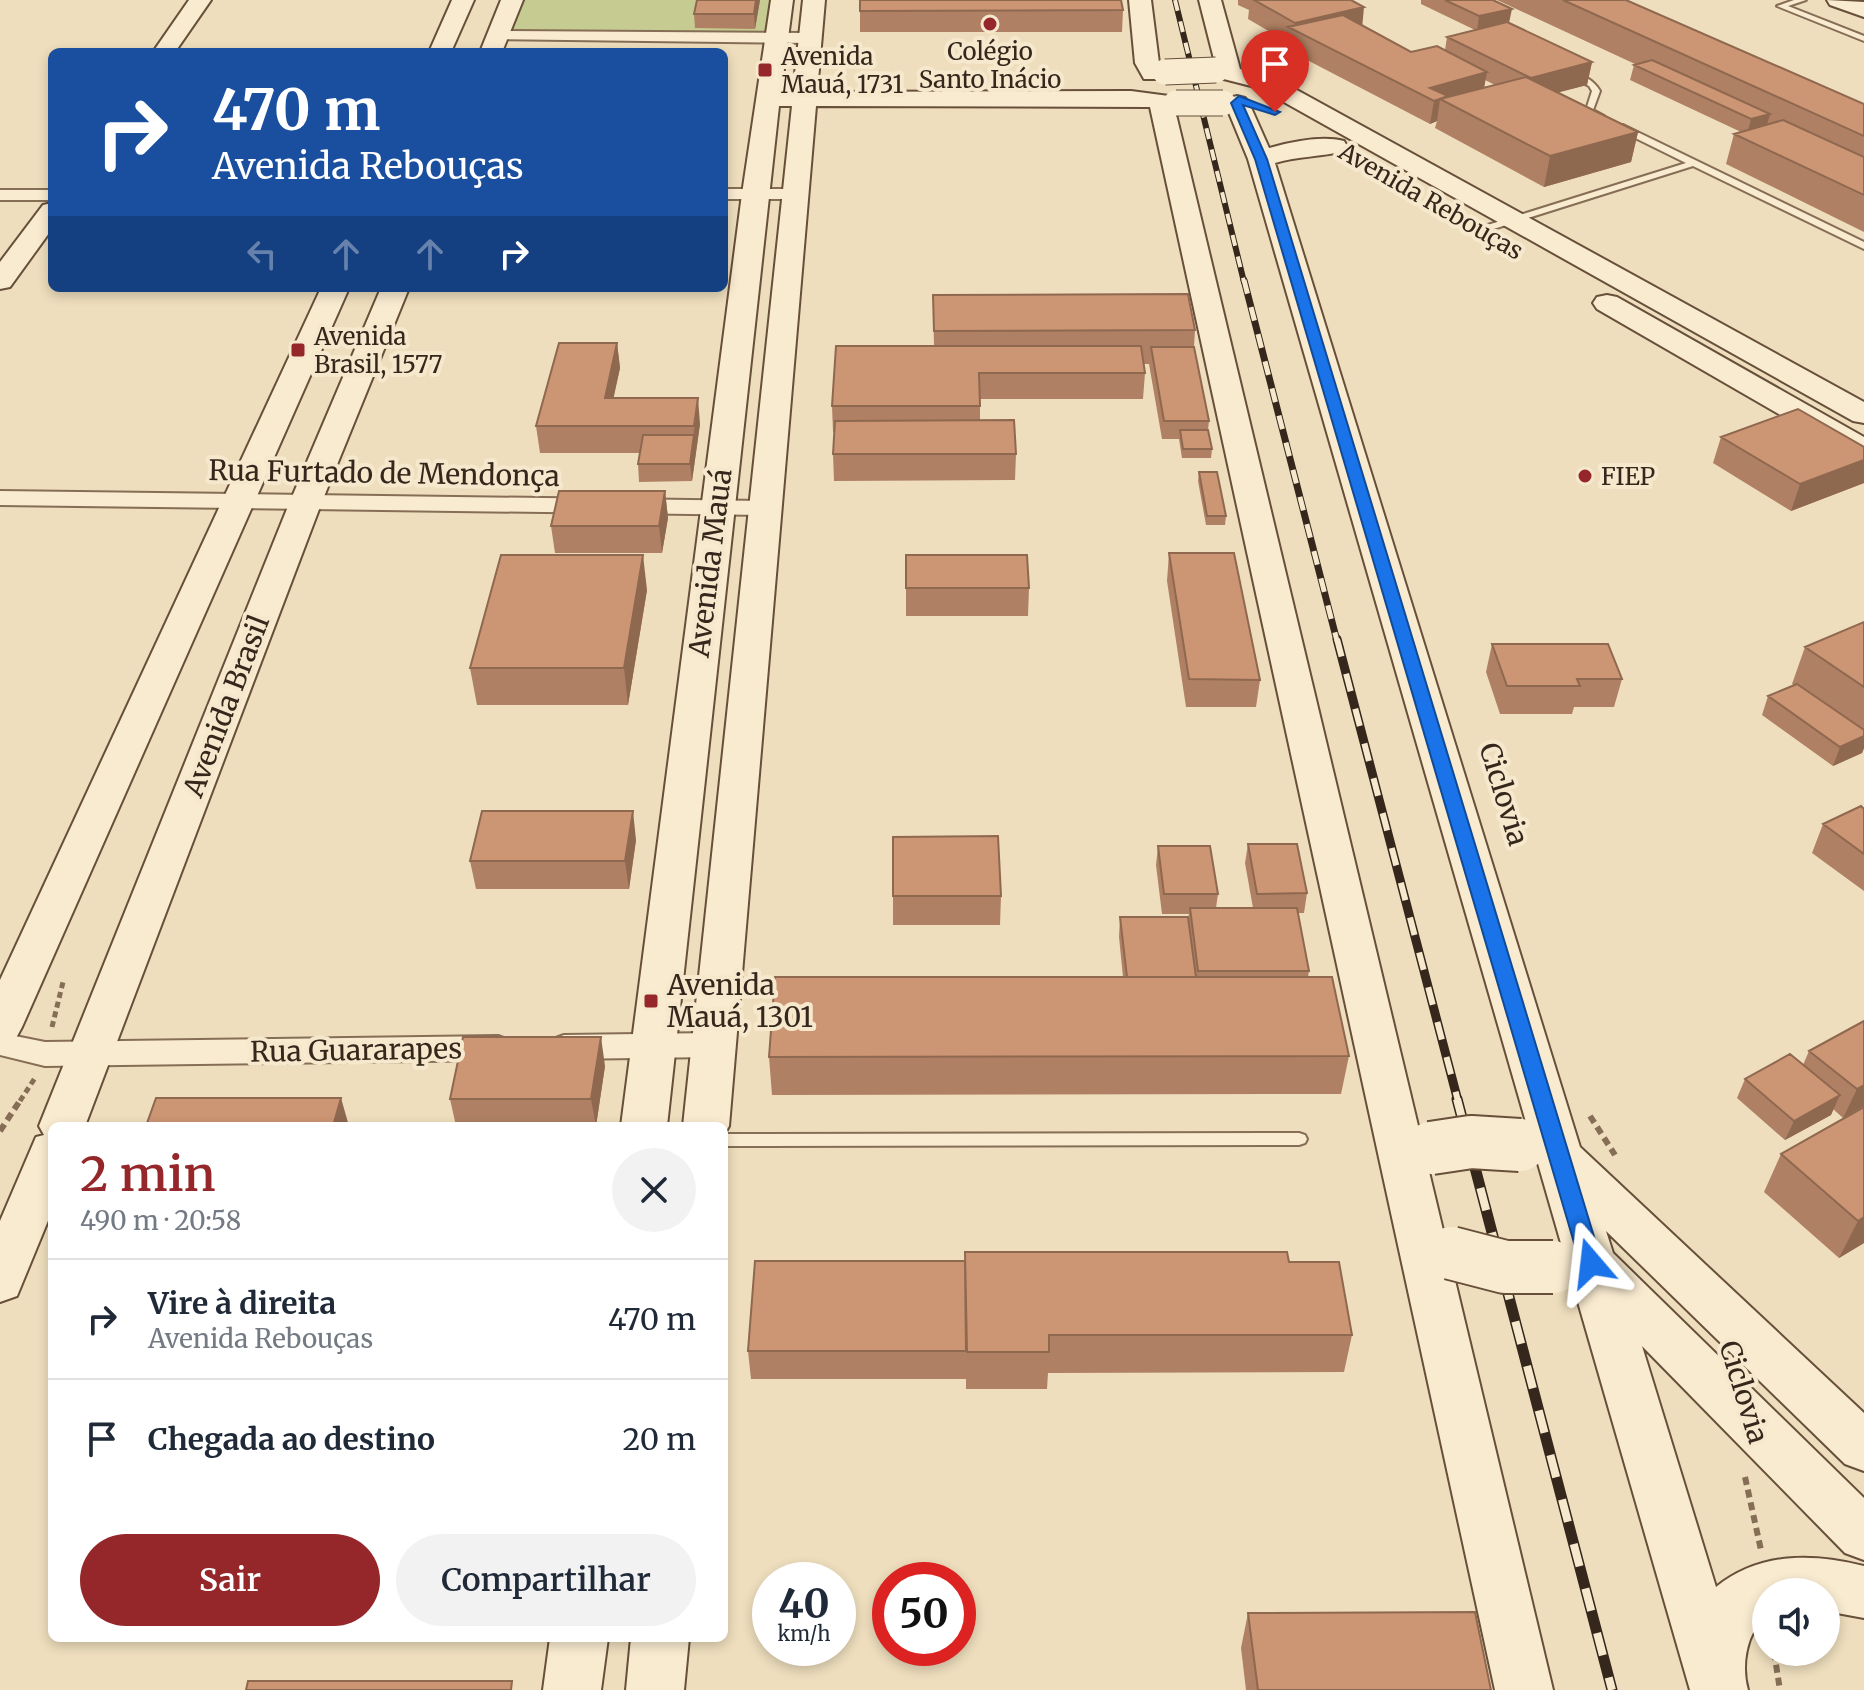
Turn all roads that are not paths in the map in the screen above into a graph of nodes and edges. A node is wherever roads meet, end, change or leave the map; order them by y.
1 (200, 0) edge
2 (463, 0) edge
3 (512, 0) edge
4 (782, 0) edge
5 (814, 0) edge
6 (1140, 0) edge
7 (1210, 0) edge
8 (1768, 0) edge
9 (1802, 0) edge
10 (1838, 0) edge
11 (1781, 6) junction
12 (1864, 10) edge
13 (1843, 30) junction
14 (1864, 30) edge
15 (794, 38) junction
16 (1864, 39) edge
17 (494, 44) edge
18 (167, 48) edge
19 (442, 48) edge
20 (1566, 72) edge
21 (1229, 87) junction
22 (1160, 88) junction
23 (769, 90) junction
24 (805, 90) junction
25 (1575, 110) edge
26 (1588, 111) junction
27 (1335, 146) junction
28 (1261, 159) junction
29 (1694, 163) junction
30 (739, 194) edge
31 (795, 194) junction
32 (0, 195) edge
33 (48, 195) edge
34 (48, 216) edge
35 (1514, 220) junction
36 (1481, 230) junction
37 (1864, 246) edge
38 (0, 281) edge
39 (333, 292) edge
40 (393, 292) edge
41 (1751, 352) junction
42 (1714, 365) junction
43 (1864, 414) edge
44 (1864, 450) edge
45 (0, 498) edge
46 (240, 500) junction
47 (305, 504) junction
48 (716, 508) junction
49 (767, 508) junction
50 (0, 1027) edge
51 (0, 1044) edge
52 (713, 1045) junction
53 (654, 1046) junction
54 (90, 1054) junction
55 (64, 1122) edge
56 (644, 1122) edge
57 (706, 1122) edge
58 (1299, 1139) dead end
59 (728, 1140) edge
60 (1539, 1150) junction
61 (1417, 1152) junction
62 (48, 1160) edge
63 (1437, 1248) junction
64 (1572, 1265) junction
65 (0, 1282) edge
66 (1864, 1447) edge
67 (1864, 1535) edge
68 (1864, 1592) edge
69 (578, 1642) edge
70 (660, 1642) edge
71 (1717, 1682) edge
72 (572, 1690) edge
73 (655, 1690) edge
74 (1524, 1690) edge

1 - 18 main road
2 - 19 main road
3 - 17 main road
4 - 15 main road, Avenida Mauá
5 - 15 main road, Avenida Mauá
6 - 22 main road
7 - 21 main road
8 - 11 lane
9 - 11 lane
10 - 12 main road
11 - 13 lane
13 - 14 lane
13 - 16 lane
15 - 17 street
15 - 23 main road, Avenida Mauá
15 - 24 main road, Avenida Mauá
20 - 26 lane
21 - 22 main road, Avenida Rebouças, bridge
21 - 22 main road, Avenida Rebouças, bridge
21 - 27 main road, Avenida Rebouças
21 - 28 main road
21 - 35 main road, Avenida Rebouças
22 - 24 main road, Avenida Rebouças
22 - 61 main road
23 - 24 main road, Avenida Rebouças
23 - 30 main road, Avenida Mauá
24 - 31 main road, Avenida Mauá
25 - 26 lane
26 - 29 lane
27 - 28 main road
27 - 36 main road, Avenida Rebouças
28 - 60 main road
29 - 35 lane
29 - 37 lane
30 - 31 street
30 - 48 main road, Avenida Mauá
31 - 49 main road, Avenida Mauá
32 - 33 street
34 - 38 main road
35 - 36 lane
35 - 41 main road, Avenida Rebouças
36 - 42 main road, Avenida Rebouças
39 - 46 main road
40 - 47 main road, Avenida Brasil
41 - 42 main road
41 - 43 main road, Avenida Rebouças
42 - 44 main road, Avenida Rebouças
45 - 46 street, Rua Furtado de Mendonça
46 - 47 street, Rua Furtado de Mendonça
46 - 50 main road
47 - 48 street, Rua Furtado de Mendonça
47 - 54 main road, Avenida Brasil
48 - 49 street, Rua Furtado de Mendonça
48 - 53 main road, Avenida Mauá
49 - 52 main road, Avenida Mauá
51 - 54 street, Rua Guararapes
52 - 53 street, Rua Guararapes
52 - 57 main road, Avenida Mauá
53 - 54 street, Rua Guararapes
53 - 56 main road, Avenida Mauá
54 - 55 main road, Avenida Brasil
58 - 59 lane
60 - 61 main road, bridge
60 - 64 main road
60 - 66 main road
61 - 63 main road
62 - 65 main road
63 - 64 main road, bridge
63 - 74 main road
64 - 67 main road
64 - 71 main road
68 - 71 main road
69 - 72 main road
70 - 73 main road

